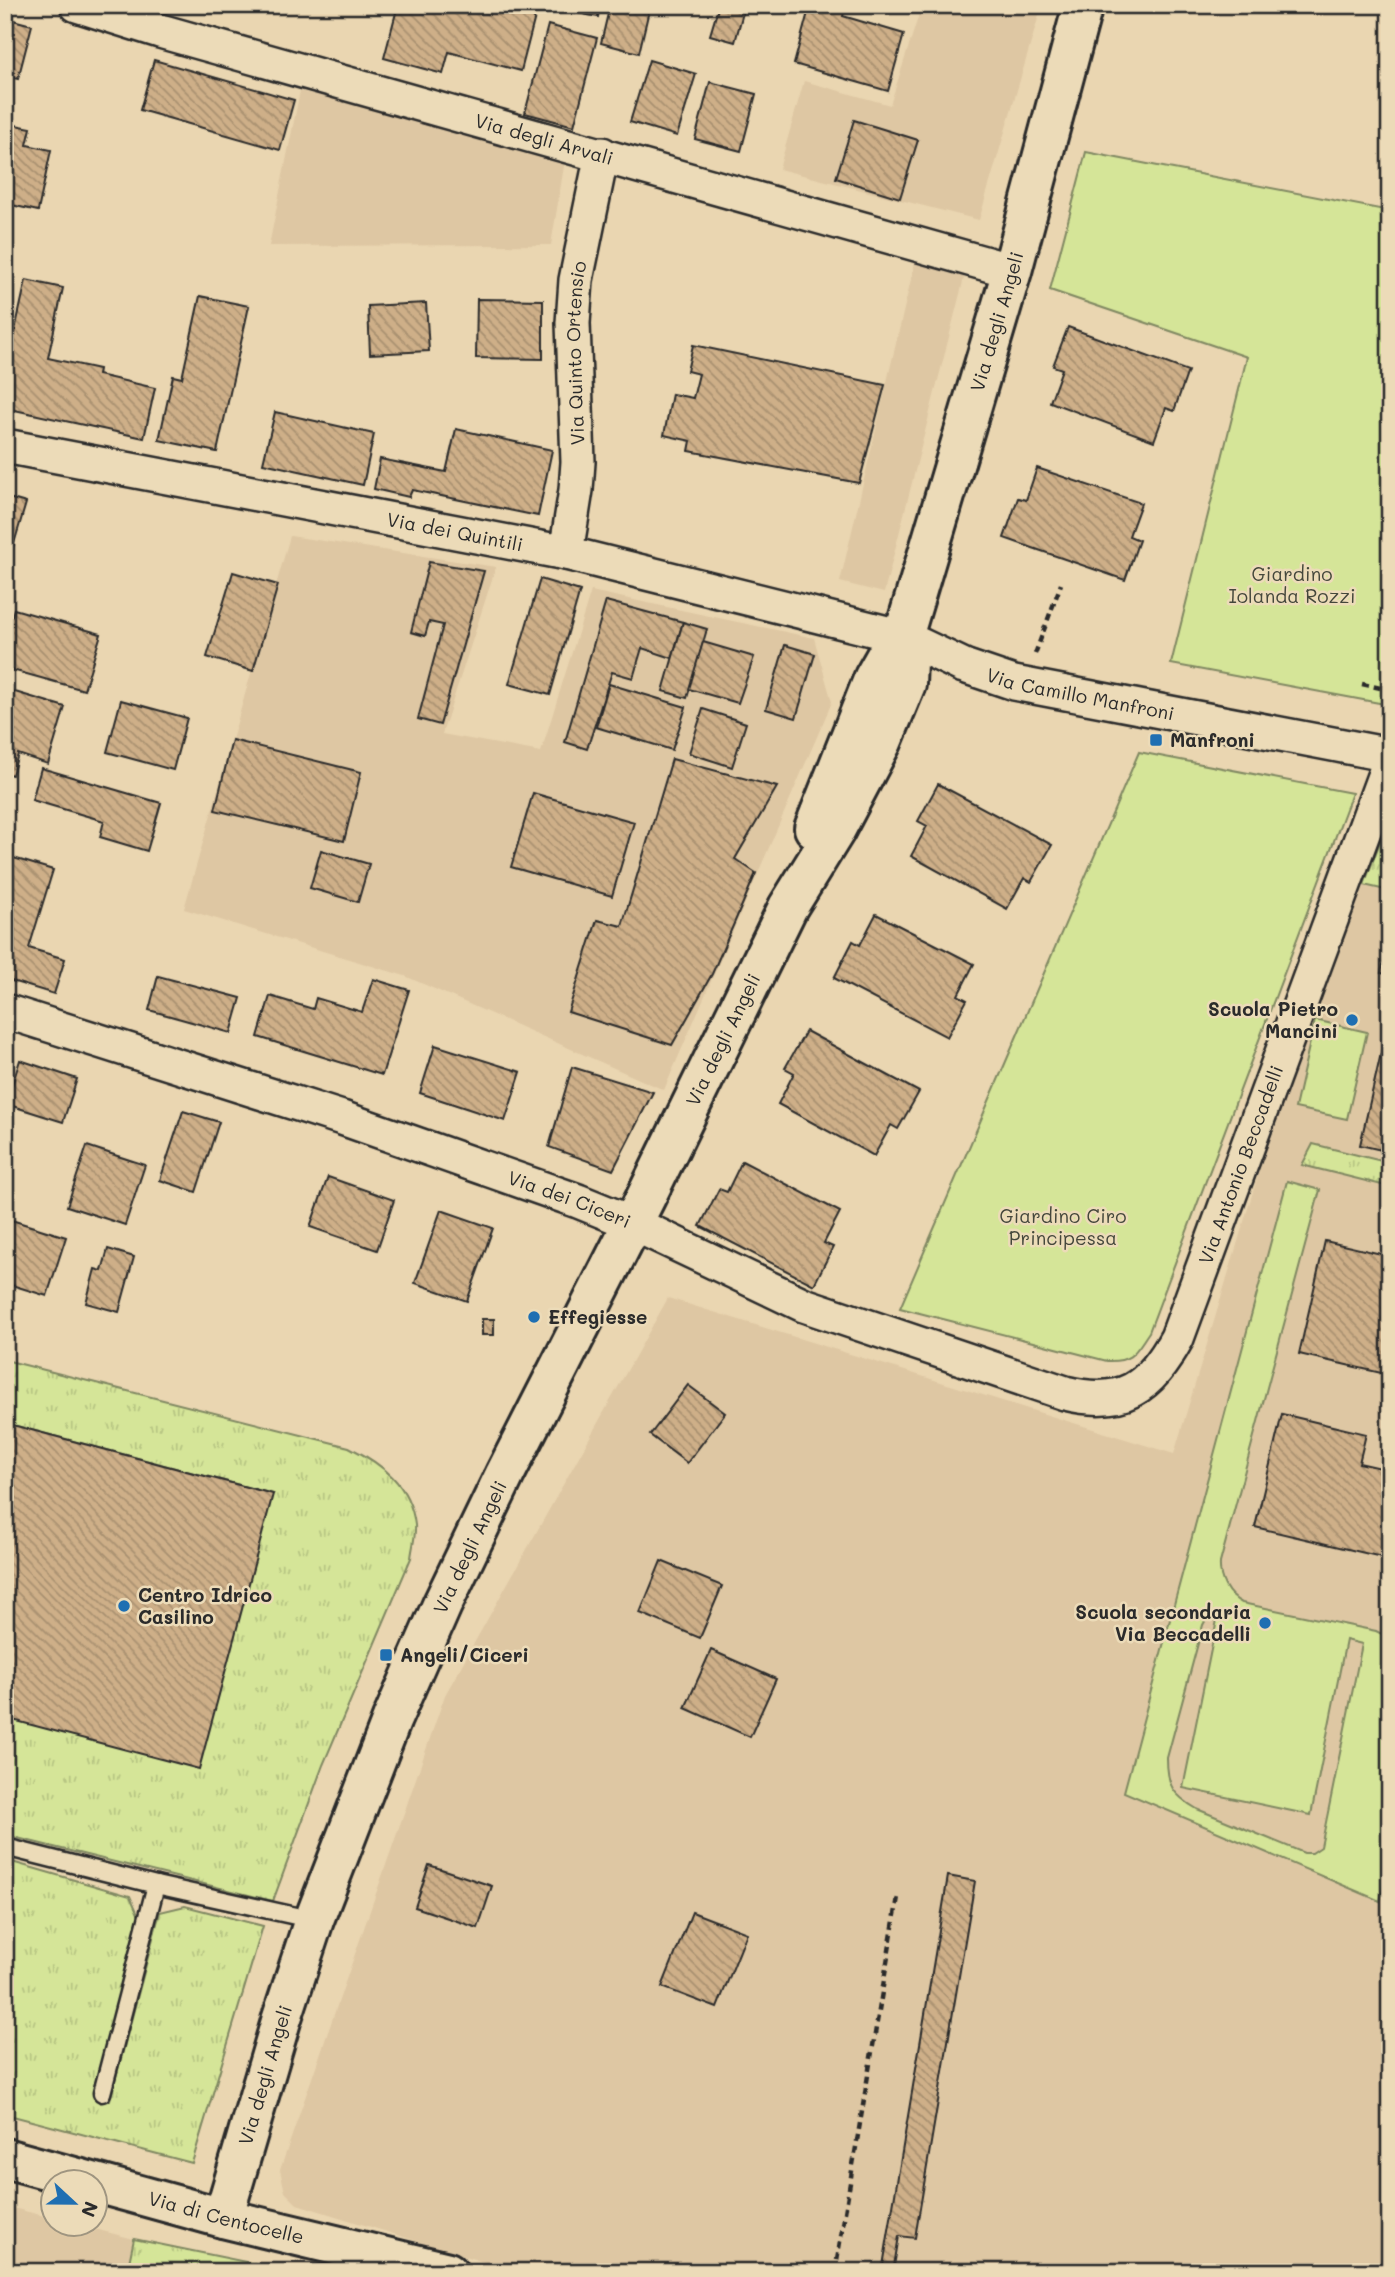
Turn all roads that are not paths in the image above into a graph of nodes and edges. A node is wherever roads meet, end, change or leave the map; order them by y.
1 (77, 5) edge
2 (1083, 5) edge
3 (602, 154) junction
4 (1012, 271) junction
5 (5, 446) edge
6 (566, 552) junction
7 (903, 637) junction
8 (1390, 755) edge
9 (1390, 760) edge
10 (5, 1011) edge
11 (632, 1223) junction
12 (1124, 1395) joint
13 (5, 1847) edge
14 (156, 1885) junction
15 (314, 1920) junction
16 (102, 2093) dead end
17 (5, 2158) edge
18 (223, 2217) junction
19 (448, 2272) edge

1 - 3 street, Via degli Arvali
2 - 4 street, Via degli Angeli
3 - 4 street, Via degli Arvali
3 - 6 street, Via Quinto Ortensio
4 - 7 street, Via degli Angeli
5 - 6 street, Via dei Quintili
6 - 7 street, Via dei Quintili
7 - 8 street, Via Camillo Manfroni
7 - 11 street, Via degli Angeli
9 - 12 street, Via Antonio Beccadelli
10 - 11 street, Via dei Ciceri
11 - 12 street, Via dei Ciceri
11 - 15 street, Via degli Angeli
13 - 14 lane
14 - 15 lane
14 - 16 lane
15 - 18 street, Via degli Angeli
17 - 18 street, Via di Centocelle
18 - 19 street, Via di Centocelle

